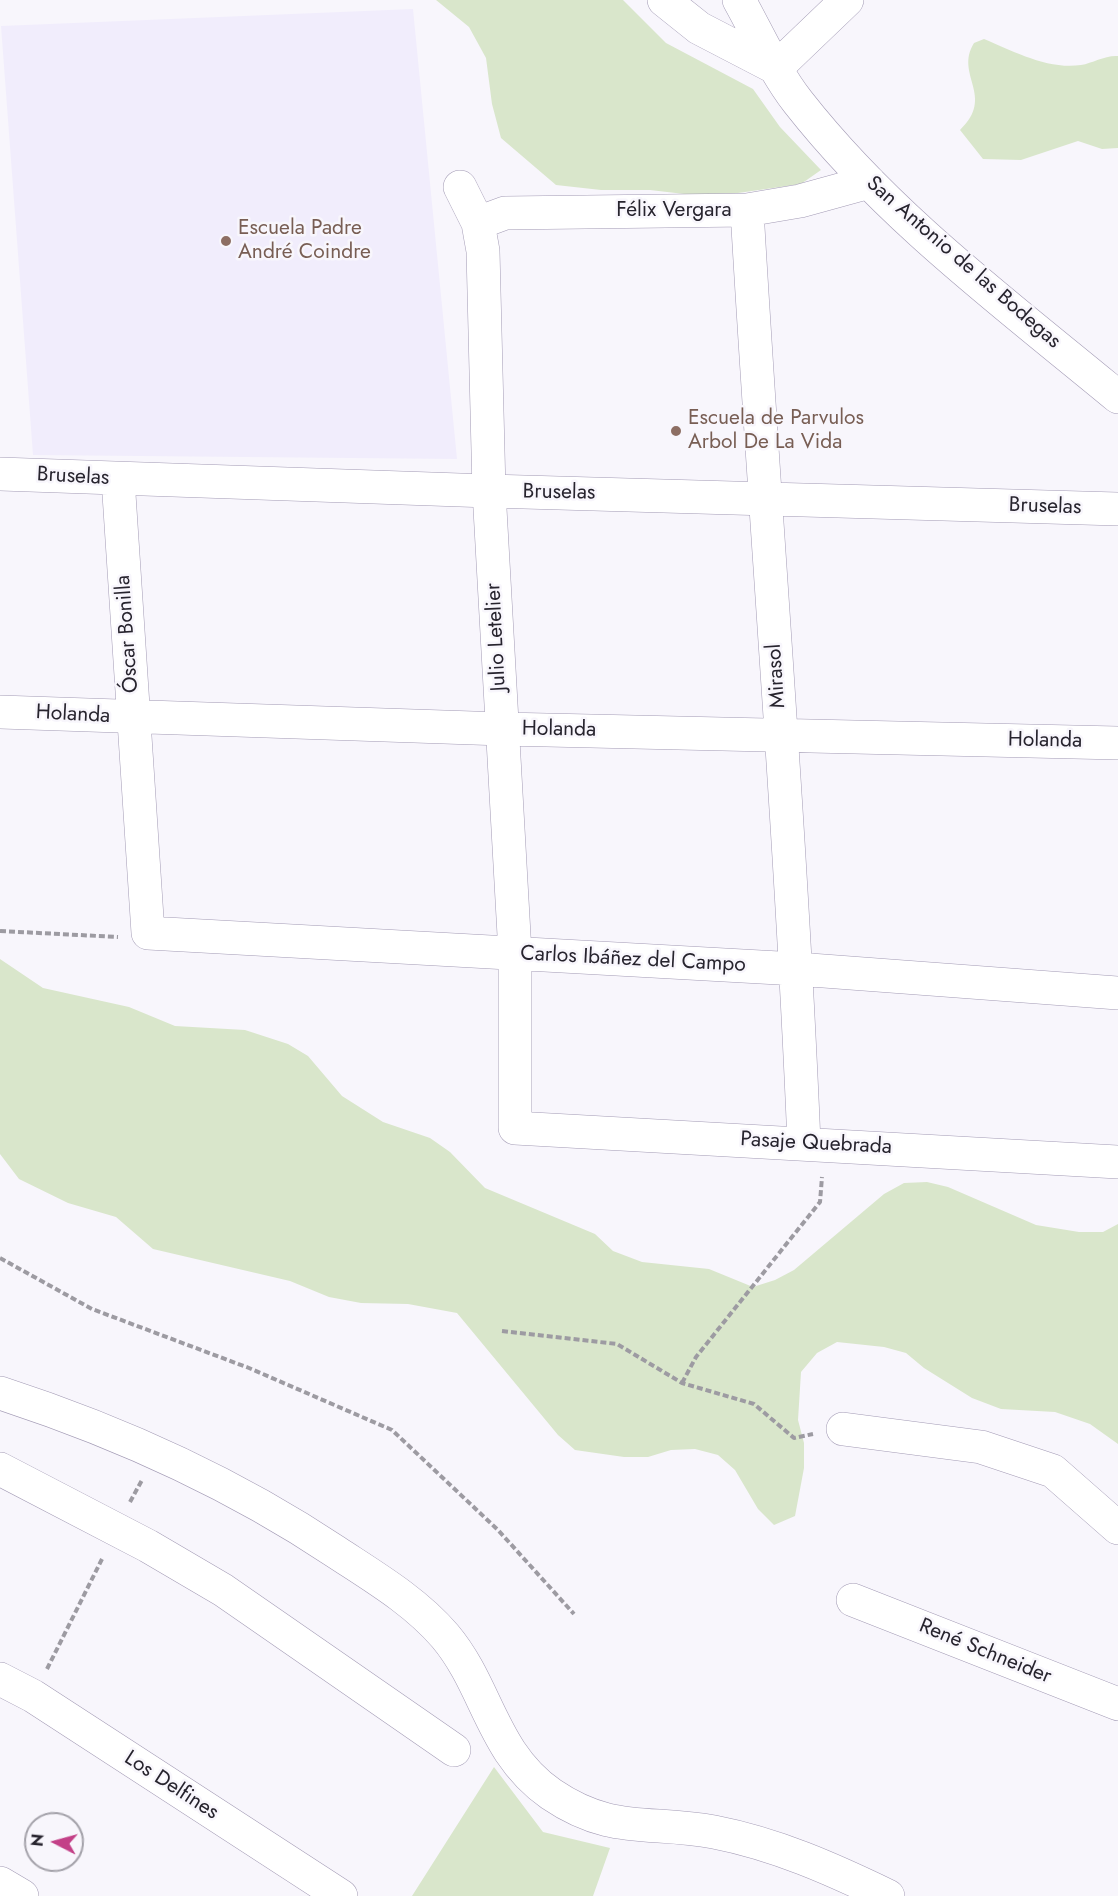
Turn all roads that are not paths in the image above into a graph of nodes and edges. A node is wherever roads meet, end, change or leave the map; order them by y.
1 (664, 0) edge
2 (739, 0) edge
3 (847, 0) edge
4 (776, 68) junction
5 (869, 182) junction
6 (460, 187) dead end
7 (747, 210) junction
8 (478, 223) junction
9 (1118, 398) edge
10 (0, 474) edge
11 (118, 479) junction
12 (489, 491) junction
13 (763, 498) junction
14 (1118, 509) edge
15 (0, 712) edge
16 (134, 718) junction
17 (503, 729) junction
18 (781, 735) junction
19 (1118, 743) edge
20 (148, 933) joint
21 (515, 953) junction
22 (797, 969) junction
23 (1118, 993) edge
24 (515, 1128) joint
25 (815, 1143) junction
26 (1118, 1162) edge
27 (0, 1393) edge
28 (843, 1429) road end
29 (0, 1469) edge
30 (1118, 1528) edge
31 (853, 1599) dead end
32 (0, 1679) edge
33 (1118, 1704) edge
34 (454, 1750) dead end
35 (0, 1883) edge
36 (856, 1888) edge
37 (22, 1896) edge
38 (341, 1896) edge
39 (888, 1896) edge

1 - 4 street
2 - 4 street, San Antonio de las Bodegas
3 - 4 street
4 - 5 street, San Antonio de las Bodegas
5 - 7 street, Félix Vergara
5 - 9 street, San Antonio de las Bodegas
6 - 8 street, Julio Letelier
7 - 8 street, Félix Vergara
7 - 13 street, Mirasol
8 - 12 street, Julio Letelier
10 - 11 street, Bruselas
11 - 12 street, Bruselas
11 - 16 street, Óscar Bonilla
12 - 13 street, Bruselas
12 - 17 street, Julio Letelier
13 - 14 street, Bruselas
13 - 18 street, Mirasol
15 - 16 street, Holanda
16 - 17 street, Holanda
16 - 20 street, Óscar Bonilla
17 - 18 street, Holanda
17 - 21 street, Julio Letelier
18 - 19 street, Holanda
18 - 22 street, Mirasol
20 - 21 street, Carlos Ibáñez del Campo
21 - 22 street, Carlos Ibáñez del Campo
21 - 24 street, Julio Letelier
22 - 23 street, Carlos Ibáñez del Campo
22 - 25 street, Mirasol
24 - 25 street, Pasaje Quebrada
25 - 26 street, Pasaje Quebrada
27 - 36 street
28 - 30 street
29 - 34 street
31 - 33 street, René Schneider
32 - 38 street, Los Delfines
35 - 37 street
36 - 39 street

